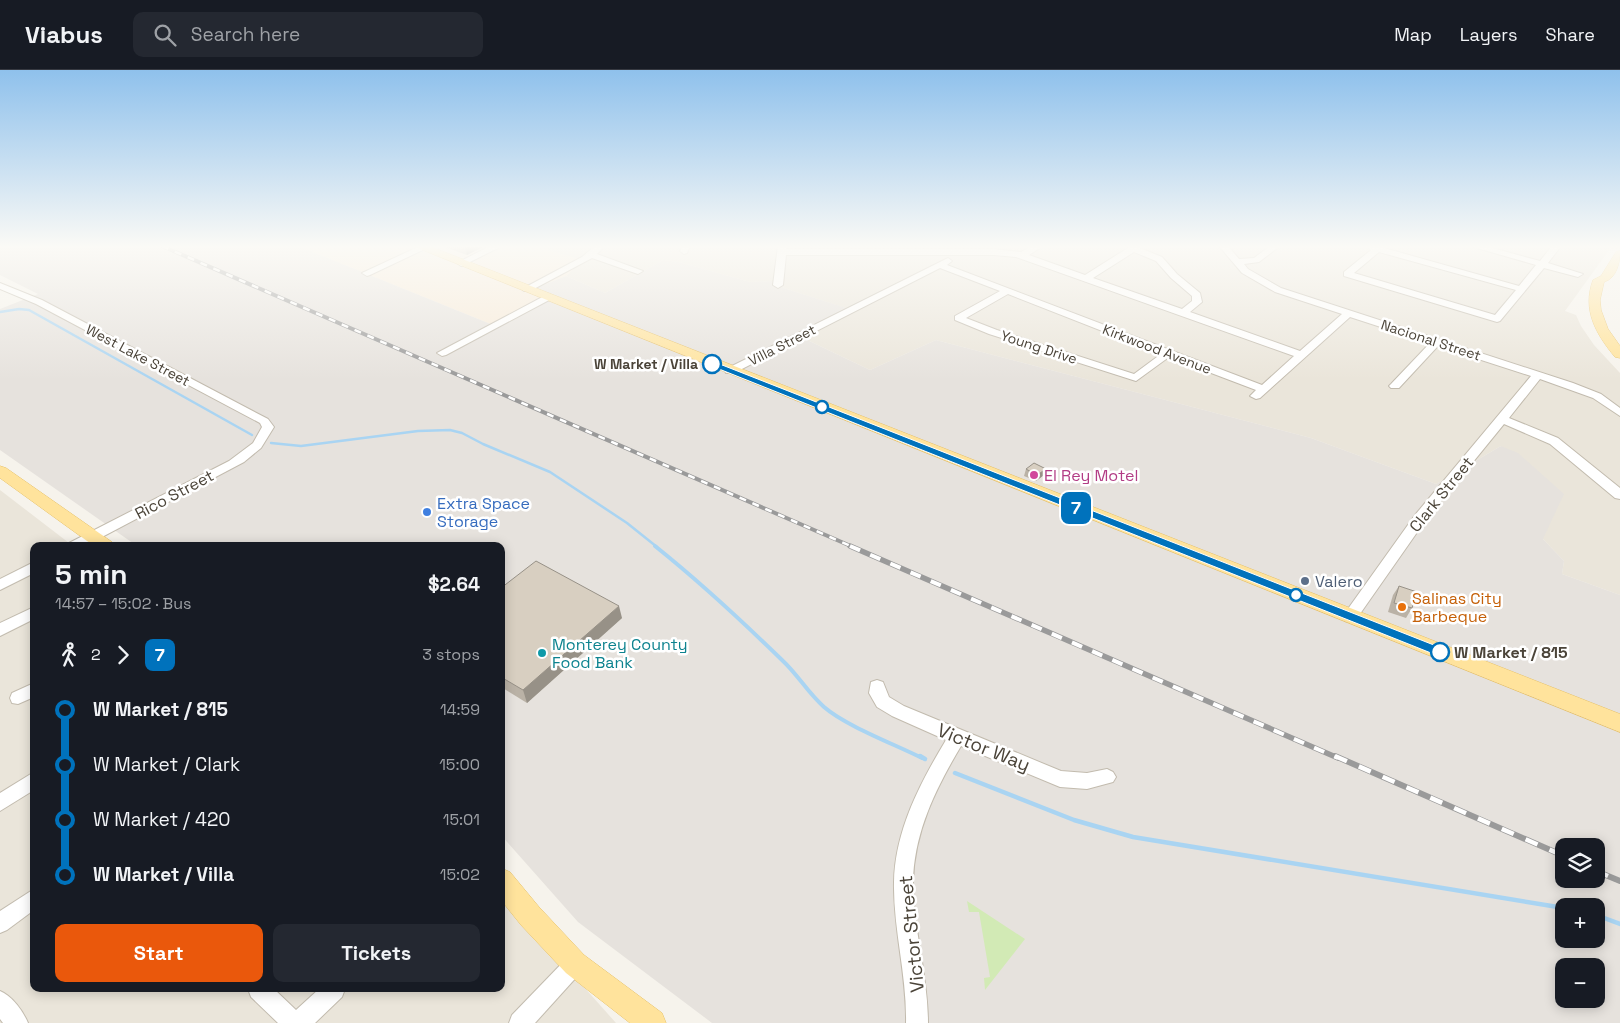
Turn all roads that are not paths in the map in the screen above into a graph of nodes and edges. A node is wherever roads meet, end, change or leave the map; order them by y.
1 (11, 290) edge
2 (531, 290) edge
3 (890, 290) edge
4 (1121, 290) edge
5 (1192, 290) edge
6 (1282, 290) edge
7 (1402, 290) edge
8 (1520, 290) edge
9 (1595, 290) edge
10 (1606, 290) edge
11 (1007, 291) joint
12 (548, 297) junction
13 (1183, 313) junction
14 (1348, 313) junction
15 (1436, 342) junction
16 (1620, 342) edge
17 (442, 353) dead end
18 (1168, 354) junction
19 (1620, 354) edge
20 (1301, 355) junction
21 (730, 371) junction
22 (1538, 374) junction
23 (1395, 386) dead end
24 (1620, 413) edge
25 (1501, 419) junction
26 (266, 432) joint
27 (0, 471) edge
28 (1620, 495) edge
29 (100, 541) edge
30 (30, 569) edge
31 (0, 585) edge
32 (30, 614) edge
33 (1350, 617) junction
34 (0, 630) edge
35 (877, 686) dead end
36 (30, 691) edge
37 (18, 698) dead end
38 (1620, 723) edge
39 (957, 737) junction
40 (1107, 777) dead end
41 (30, 783) edge
42 (0, 802) edge
43 (505, 885) edge
44 (30, 901) edge
45 (0, 923) edge
46 (575, 964) junction
47 (262, 992) edge
48 (331, 992) edge
49 (0, 1002) edge
50 (17, 1023) edge
51 (294, 1023) edge
52 (299, 1023) edge
53 (520, 1023) edge
54 (652, 1023) edge
55 (917, 1023) edge

1 - 26 street, West Lake Street
2 - 12 main road
3 - 21 street, Villa Street
4 - 13 street
5 - 13 street
6 - 14 street, Nacional Street
7 - 8 street
9 - 19 main road
10 - 16 main road
11 - 18 street, Kirkwood Avenue
11 - 18 street, Young Drive
12 - 17 street
12 - 21 main road
13 - 20 street
14 - 15 street, Nacional Street
14 - 20 street
15 - 22 street, Nacional Street
15 - 23 street
18 - 20 street, Kirkwood Avenue
21 - 33 main road
22 - 24 street, Nacional Street
22 - 25 street, Clark Street
25 - 28 street
25 - 33 street, Clark Street
26 - 29 street, Rico Street
27 - 29 main road
30 - 31 street
32 - 34 street
33 - 38 main road
35 - 39 street, Victor Way
36 - 37 street
39 - 40 street, Victor Way
39 - 55 street, Victor Street
41 - 42 street
43 - 46 main road
44 - 45 street
46 - 53 street
46 - 54 main road
47 - 51 street
48 - 52 street
49 - 50 street

